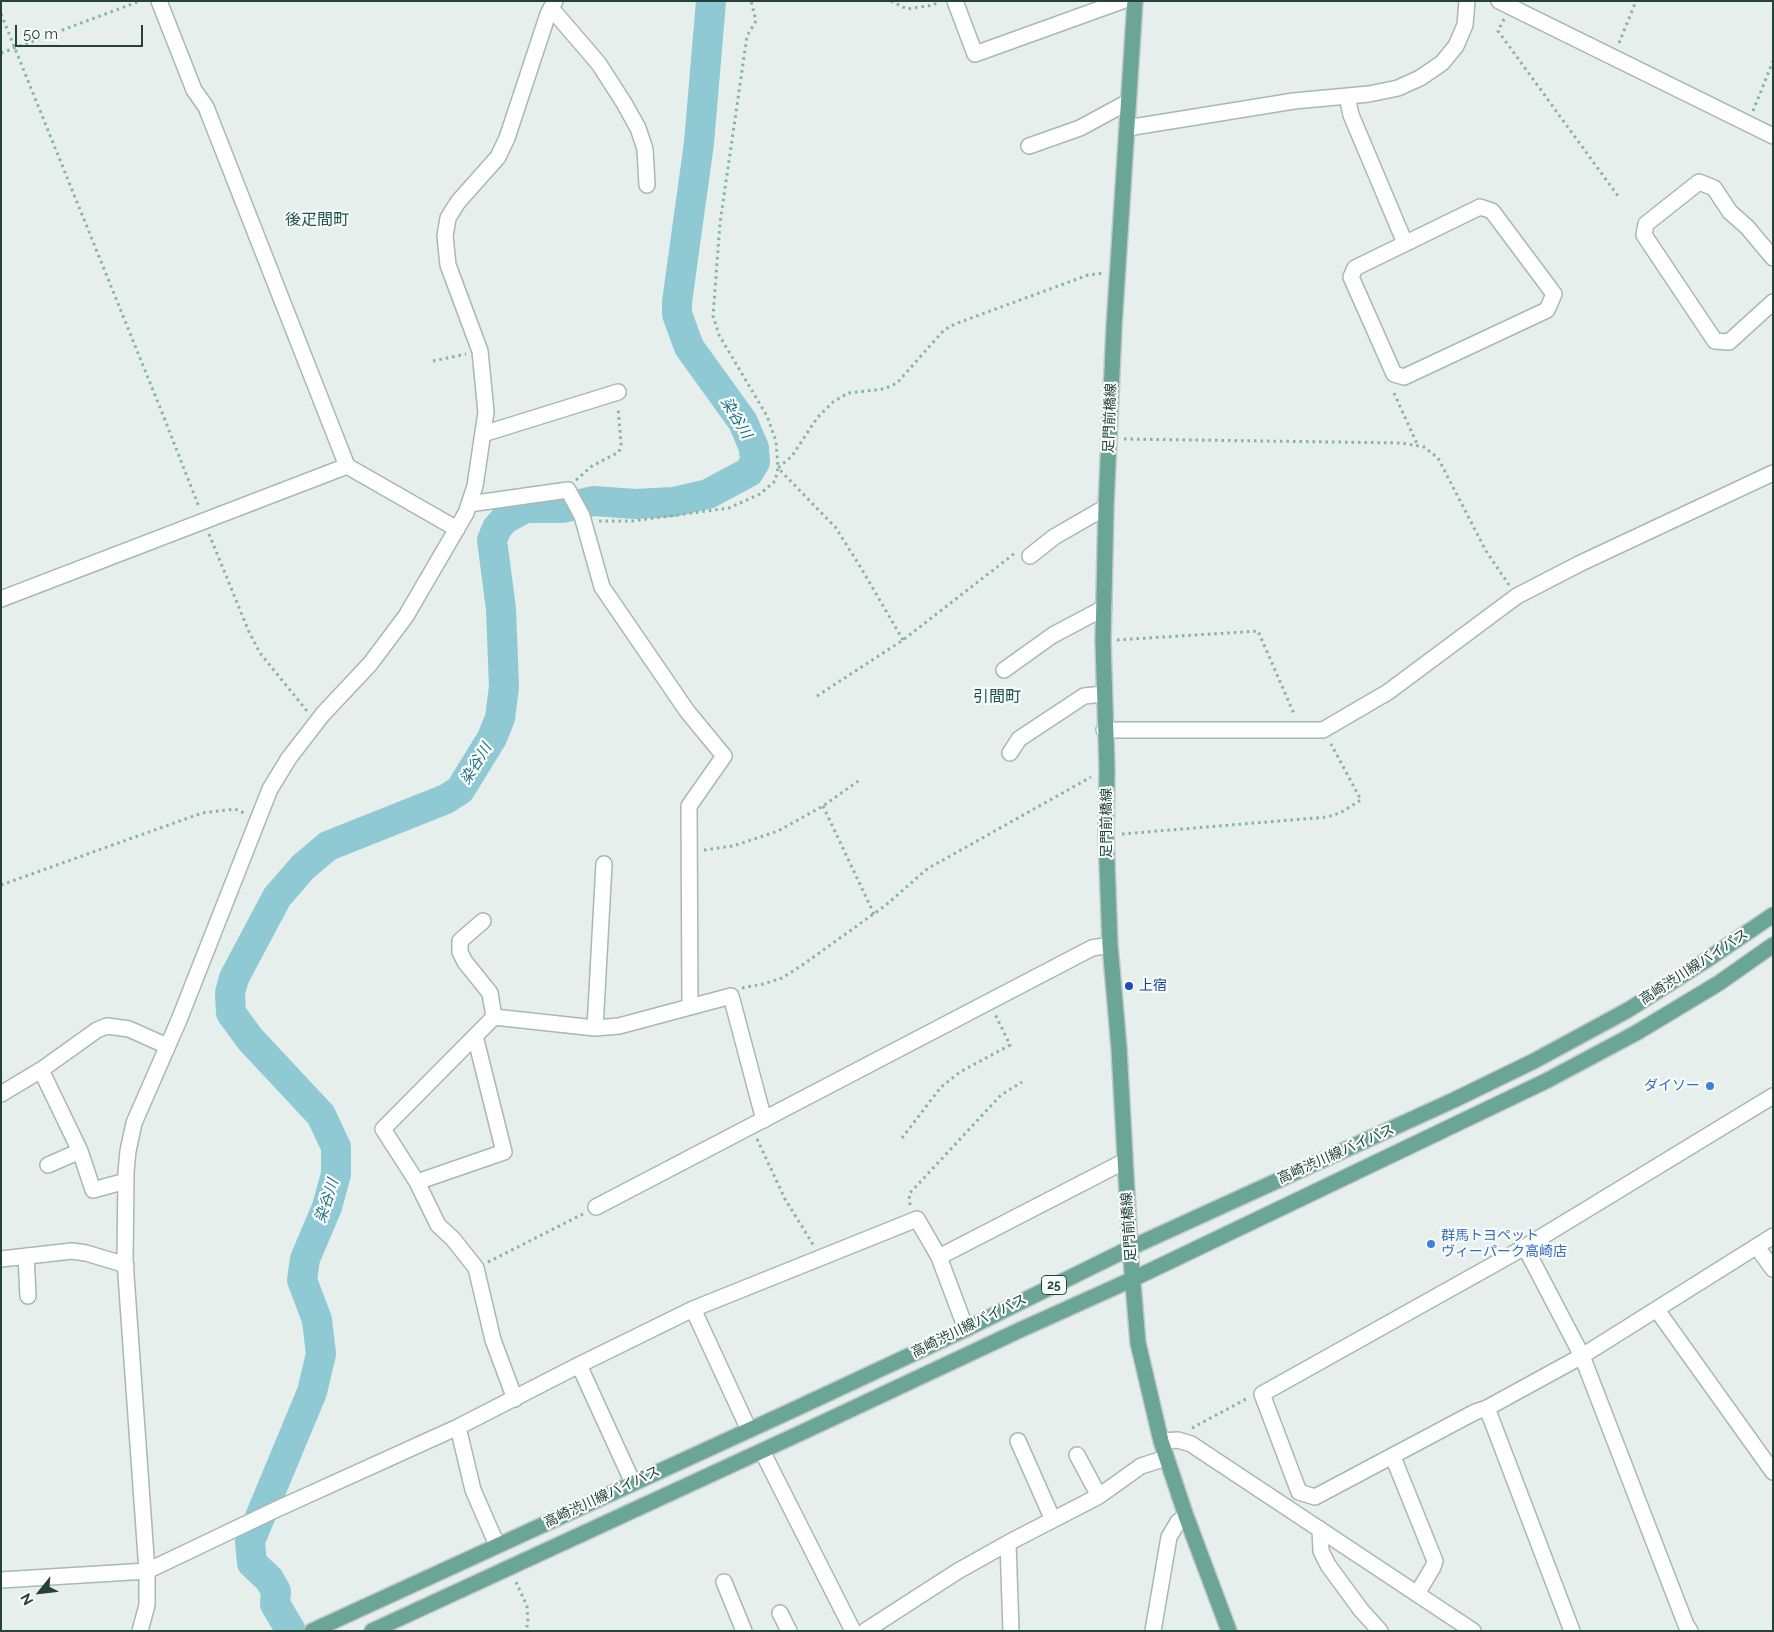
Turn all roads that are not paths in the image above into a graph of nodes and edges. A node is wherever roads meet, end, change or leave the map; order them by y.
1 (159, 1) edge
2 (955, 1) edge
3 (1122, 1) edge
4 (1135, 1) edge
5 (1467, 1) edge
6 (1505, 4) edge
7 (553, 5) edge
8 (1347, 96) junction
9 (1128, 102) junction
10 (1128, 128) junction
11 (1773, 136) edge
12 (1029, 146) dead end
13 (647, 186) dead end
14 (1405, 243) junction
15 (1773, 258) edge
16 (1773, 302) edge
17 (618, 392) road end
18 (482, 434) junction
19 (347, 466) junction
20 (1773, 473) edge
21 (469, 504) junction
22 (1106, 507) junction
23 (457, 529) junction
24 (1024, 554) road end
25 (1, 599) edge
26 (1104, 608) junction
27 (1004, 670) dead end
28 (1104, 694) junction
29 (1104, 730) junction
30 (1010, 752) dead end
31 (604, 864) dead end
32 (1773, 915) edge
33 (483, 921) dead end
34 (1110, 945) junction
35 (1773, 945) edge
36 (690, 1007) junction
37 (494, 1017) junction
38 (595, 1028) junction
39 (475, 1036) junction
40 (167, 1046) junction
41 (41, 1070) junction
42 (1, 1094) edge
43 (1773, 1096) edge
44 (758, 1123) junction
45 (80, 1151) junction
46 (1125, 1161) junction
47 (48, 1165) dead end
48 (126, 1181) junction
49 (417, 1182) junction
50 (596, 1207) road end
51 (1773, 1236) edge
52 (1525, 1247) junction
53 (1757, 1247) junction
54 (1130, 1248) junction
55 (26, 1256) junction
56 (939, 1257) junction
57 (1, 1259) edge
58 (126, 1265) junction
59 (1773, 1269) edge
60 (1133, 1279) junction
61 (28, 1296) dead end
62 (693, 1309) junction
63 (1657, 1310) junction
64 (966, 1329) junction
65 (1582, 1356) junction
66 (578, 1365) junction
67 (515, 1399) junction
68 (1487, 1408) junction
69 (458, 1427) junction
70 (749, 1430) junction
71 (1018, 1441) dead end
72 (1161, 1441) junction
73 (762, 1451) junction
74 (1077, 1455) dead end
75 (1393, 1457) junction
76 (1166, 1458) junction
77 (1773, 1472) edge
78 (633, 1483) junction
79 (1099, 1496) junction
80 (1186, 1516) junction
81 (1053, 1520) junction
82 (1320, 1529) junction
83 (1008, 1543) junction
84 (497, 1546) junction
85 (146, 1572) junction
86 (1, 1580) edge
87 (724, 1582) dead end
88 (1417, 1594) junction
89 (780, 1613) dead end
90 (316, 1629) edge
91 (869, 1630) edge
92 (140, 1631) edge
93 (372, 1631) edge
94 (744, 1631) edge
95 (789, 1631) edge
96 (853, 1631) edge
97 (1012, 1631) edge
98 (1153, 1631) edge
99 (1229, 1631) edge
100 (1380, 1631) edge
101 (1473, 1631) edge
102 (1572, 1631) edge
103 (1690, 1631) edge

1 - 19 street
2 - 3 street
4 - 9 main road, 足門前橋線
5 - 8 street
6 - 11 street
7 - 13 street
7 - 18 street
8 - 10 street
8 - 14 street
9 - 10 main road, 足門前橋線
9 - 12 street
10 - 22 main road, 足門前橋線
14 - 14 street
15 - 16 street
17 - 18 street
18 - 21 street
19 - 23 street
19 - 25 street
20 - 29 street
21 - 23 street
21 - 36 street
22 - 24 street
22 - 26 main road, 足門前橋線
23 - 40 street
26 - 27 street
26 - 28 main road, 足門前橋線
28 - 29 main road, 足門前橋線
28 - 30 street
29 - 34 main road, 足門前橋線
31 - 38 street
32 - 54 main road, 高崎渋川線バイパス / 25
33 - 37 street
34 - 44 street
34 - 46 main road, 足門前橋線
35 - 60 main road, 高崎渋川線バイパス / 25
36 - 38 street
36 - 44 street
37 - 38 street
37 - 39 street
39 - 49 street
39 - 49 street
40 - 41 street
40 - 48 street
41 - 42 street
41 - 45 street
43 - 52 street
44 - 50 street
45 - 47 street
45 - 48 street
46 - 54 main road, 足門前橋線
46 - 56 street
48 - 58 street
49 - 67 street
51 - 53 street
52 - 65 street
52 - 75 street
53 - 59 street
53 - 63 street
54 - 60 main road, 足門前橋線
54 - 64 main road, 高崎渋川線バイパス / 25
55 - 57 street
55 - 58 street
55 - 61 street
56 - 62 street
56 - 64 street
58 - 85 street
60 - 72 main road, 足門前橋線
60 - 73 main road, 高崎渋川線バイパス / 25
62 - 66 street
62 - 70 street
63 - 65 street
63 - 77 street
64 - 70 main road, 高崎渋川線バイパス / 25
65 - 68 street
65 - 103 street
66 - 67 street
66 - 78 street
67 - 69 street
68 - 75 street
68 - 102 street
69 - 84 street
69 - 85 street
70 - 78 main road, 高崎渋川線バイパス / 25
71 - 81 street
72 - 76 main road, 足門前橋線
72 - 82 street
73 - 93 main road, 高崎渋川線バイパス / 25
73 - 96 street
74 - 79 street
75 - 88 street
76 - 79 street
76 - 80 main road, 足門前橋線
78 - 84 main road, 高崎渋川線バイパス / 25
79 - 81 street
80 - 98 street
80 - 99 main road, 足門前橋線
81 - 83 street
82 - 88 street
82 - 100 street
83 - 91 street
83 - 97 street
84 - 90 main road, 高崎渋川線バイパス / 25
85 - 86 street
85 - 92 street
87 - 94 street
88 - 101 street
89 - 95 street

